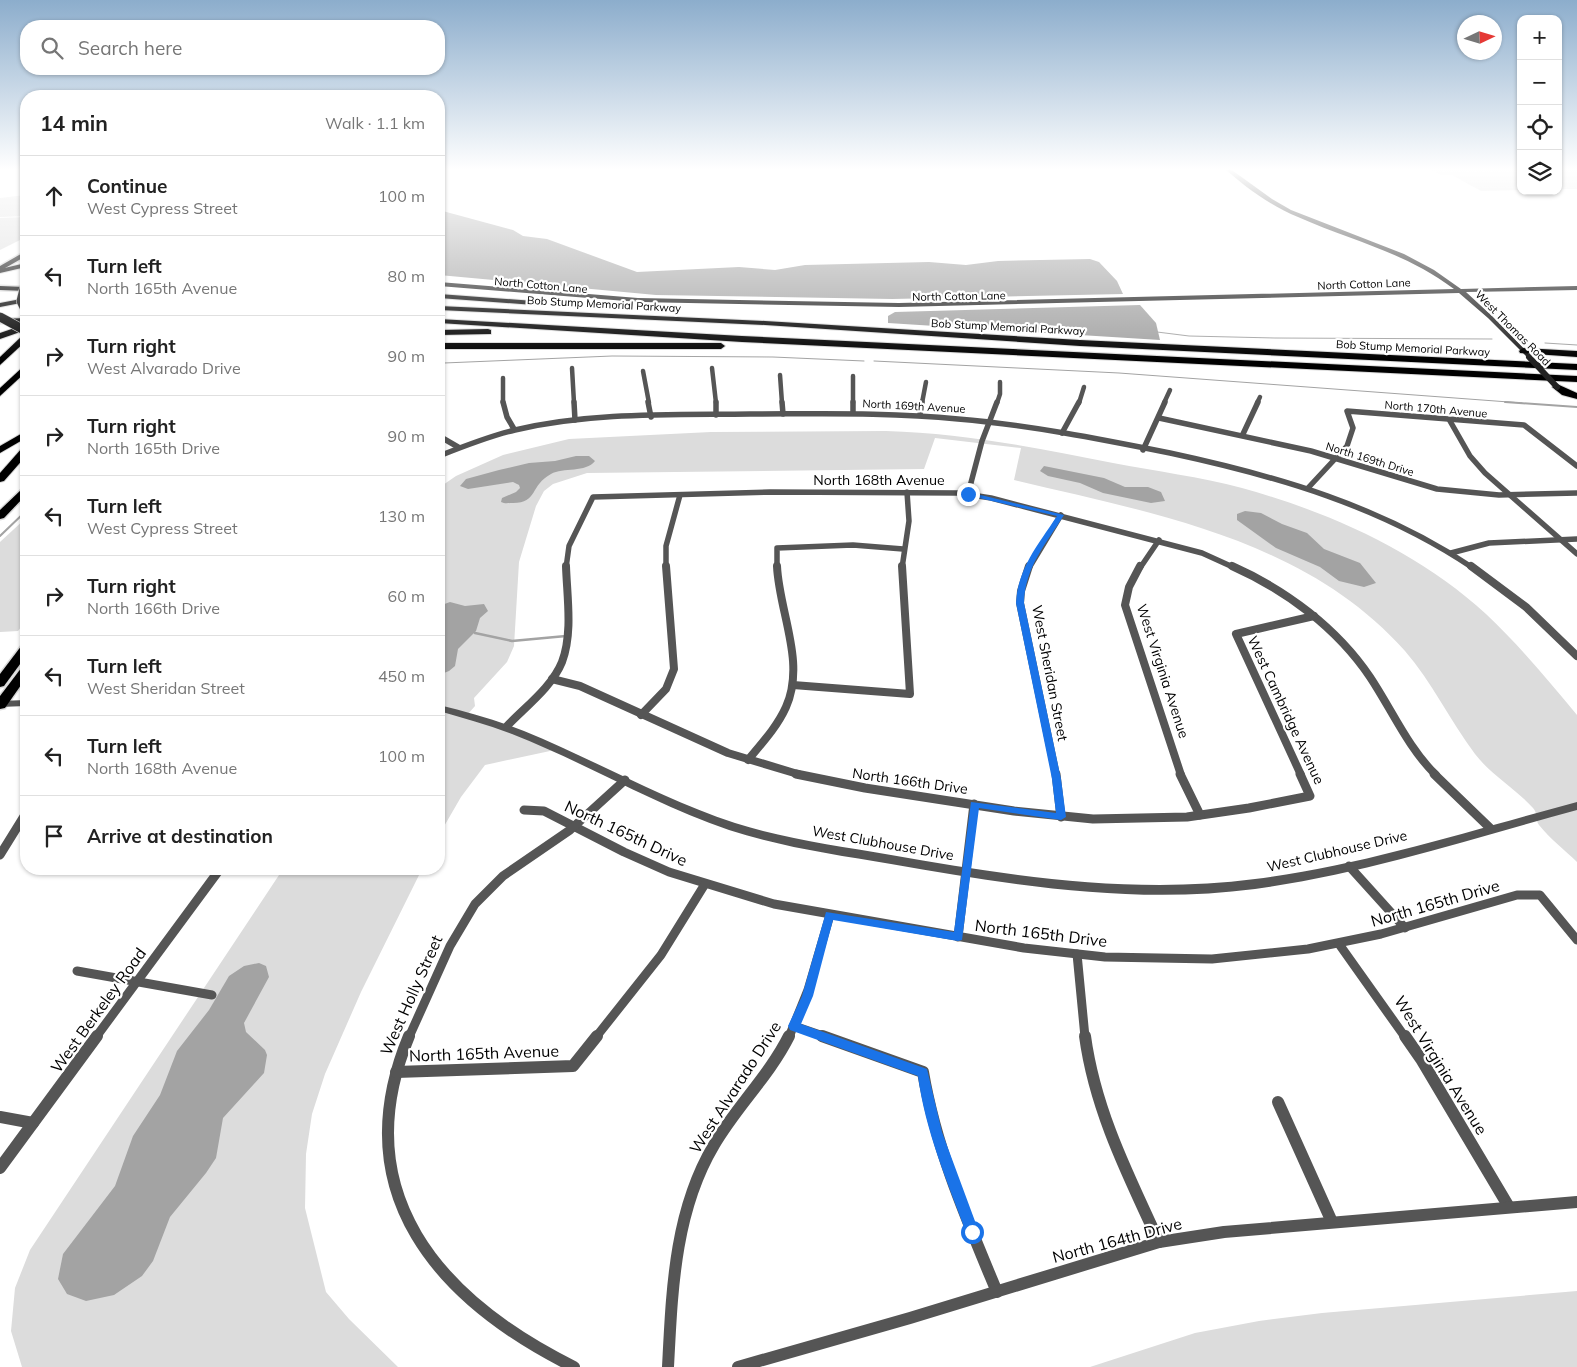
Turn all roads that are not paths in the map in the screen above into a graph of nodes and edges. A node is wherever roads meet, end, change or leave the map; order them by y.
1 (1341, 232) edge
2 (1345, 232) edge
3 (20, 257) edge
4 (20, 267) edge
5 (0, 270) edge
6 (445, 285) edge
7 (445, 286) edge
8 (0, 288) edge
9 (1577, 288) edge
10 (20, 289) edge
11 (1464, 291) junction
12 (1374, 292) junction
13 (445, 296) edge
14 (1350, 296) junction
15 (0, 300) edge
16 (20, 300) edge
17 (20, 302) edge
18 (0, 307) edge
19 (445, 307) edge
20 (20, 309) edge
21 (0, 317) edge
22 (20, 320) edge
23 (0, 321) edge
24 (445, 321) edge
25 (20, 328) edge
26 (20, 328) edge
27 (445, 333) edge
28 (0, 336) edge
29 (971, 336) junction
30 (20, 337) edge
31 (742, 339) junction
32 (20, 343) edge
33 (445, 346) edge
34 (960, 349) junction
35 (1526, 350) junction
36 (1577, 354) edge
37 (0, 355) edge
38 (0, 362) edge
39 (1577, 367) edge
40 (572, 368) dead end
41 (712, 368) dead end
42 (643, 371) dead end
43 (20, 373) edge
44 (780, 374) dead end
45 (853, 376) dead end
46 (503, 378) dead end
47 (1577, 379) edge
48 (926, 382) dead end
49 (1000, 382) dead end
50 (1084, 387) dead end
51 (1557, 387) joint
52 (1170, 390) dead end
53 (0, 393) edge
54 (1577, 396) edge
55 (1260, 397) dead end
56 (853, 413) junction
57 (716, 414) junction
58 (783, 414) junction
59 (920, 414) junction
60 (651, 417) junction
61 (1159, 418) junction
62 (575, 420) junction
63 (988, 421) junction
64 (1450, 421) junction
65 (514, 429) junction
66 (1062, 434) junction
67 (1243, 434) junction
68 (20, 438) edge
69 (445, 439) edge
70 (458, 447) junction
71 (0, 450) edge
72 (1143, 450) junction
73 (445, 453) edge
74 (20, 457) edge
75 (1337, 458) junction
76 (1577, 466) edge
77 (0, 479) edge
78 (1308, 488) junction
79 (907, 492) junction
80 (1577, 493) edge
81 (968, 494) junction
82 (680, 495) junction
83 (1509, 495) junction
84 (20, 496) edge
85 (1061, 515) junction
86 (0, 516) edge
87 (1577, 539) edge
88 (1159, 540) junction
89 (1560, 540) junction
90 (903, 550) junction
91 (1451, 553) junction
92 (1577, 554) edge
93 (1314, 616) junction
94 (20, 656) edge
95 (1577, 656) edge
96 (20, 678) edge
97 (552, 679) junction
98 (0, 683) edge
99 (793, 685) junction
100 (20, 703) edge
101 (0, 705) edge
102 (445, 710) edge
103 (641, 715) junction
104 (507, 726) junction
105 (748, 760) junction
106 (625, 780) junction
107 (1310, 796) joint
108 (974, 804) junction
109 (1577, 806) edge
110 (524, 810) dead end
111 (1200, 816) junction
112 (1061, 817) junction
113 (20, 823) edge
114 (574, 826) junction
115 (1491, 829) junction
116 (0, 855) edge
117 (1349, 866) junction
118 (967, 872) junction
119 (216, 875) edge
120 (705, 884) junction
121 (830, 915) junction
122 (1405, 928) junction
123 (958, 937) junction
124 (1577, 940) edge
125 (1339, 944) junction
126 (1078, 954) junction
127 (77, 971) dead end
128 (138, 982) junction
129 (212, 995) dead end
130 (794, 1026) junction
131 (396, 1072) junction
132 (1278, 1102) dead end
133 (0, 1117) edge
134 (34, 1123) junction
135 (0, 1168) edge
136 (1577, 1202) edge
137 (1509, 1207) junction
138 (1332, 1222) junction
139 (1159, 1242) junction
140 (997, 1292) junction
141 (574, 1367) edge
142 (668, 1367) edge
143 (738, 1367) edge

1 - 11 main road, West Thomas Road
2 - 11 main road, West Thomas Road
3 - 5 main road
4 - 5 highway
6 - 12 main road, North Cotton Lane
7 - 14 main road, North Cotton Lane
8 - 10 main road
9 - 11 main road, North Cotton Lane
11 - 12 main road, North Cotton Lane
11 - 14 main road, North Cotton Lane
11 - 35 main road, West Thomas Road
12 - 14 main road
13 - 29 highway
15 - 16 highway
17 - 18 highway
18 - 20 highway
19 - 29 highway, Bob Stump Memorial Parkway
21 - 25 highway, bridge
22 - 23 main road
24 - 31 highway, Bob Stump Memorial Parkway
26 - 28 highway
27 - 31 highway
29 - 39 highway, Bob Stump Memorial Parkway
30 - 37 highway
31 - 34 highway, Bob Stump Memorial Parkway
32 - 38 highway
33 - 34 highway
34 - 47 highway, Bob Stump Memorial Parkway
35 - 36 highway
35 - 51 main road, West Thomas Road, bridge
40 - 62 street
41 - 57 street
42 - 60 street
43 - 53 highway
44 - 58 street
45 - 56 street
46 - 65 street
48 - 59 street
49 - 63 street
50 - 66 street
51 - 54 highway
52 - 61 street
55 - 67 street
56 - 58 street, North 169th Avenue
56 - 59 street, North 169th Avenue
57 - 58 street, North 169th Avenue
57 - 60 street, North 169th Avenue
59 - 63 street, North 169th Avenue
60 - 62 street, North 169th Avenue
61 - 67 street, North 169th Drive
61 - 72 street
62 - 65 street, North 169th Avenue
63 - 66 street, North 169th Avenue
63 - 81 street
64 - 75 street, North 170th Avenue
64 - 76 street, North 170th Avenue
64 - 83 street
65 - 70 street
66 - 72 street, North 169th Avenue
67 - 75 street, North 169th Drive
68 - 71 highway
69 - 70 street
70 - 73 street
72 - 78 street, North 169th Avenue
74 - 77 highway
75 - 78 street
75 - 83 street, North 169th Drive
78 - 91 street, North 169th Avenue
79 - 81 street, North 168th Avenue
79 - 82 street, North 168th Avenue
79 - 90 street
80 - 83 street, North 169th Drive
81 - 85 street, North 168th Avenue
82 - 97 street, North 168th Avenue
82 - 103 street
83 - 89 street
84 - 86 main road
85 - 88 street, North 168th Avenue
85 - 112 street, West Sheridan Street
87 - 89 street
88 - 93 street, North 168th Avenue
88 - 111 street, West Virginia Avenue
89 - 91 street
89 - 92 street
90 - 99 street
90 - 99 street
91 - 95 street, North 169th Avenue
93 - 107 street, West Cambridge Avenue
93 - 115 street, North 168th Avenue
94 - 98 main road
96 - 101 main road
97 - 103 street, North 166th Drive
97 - 104 street
99 - 105 street
100 - 101 street
102 - 104 street, West Clubhouse Drive
103 - 105 street, North 166th Drive
104 - 106 street, West Clubhouse Drive
105 - 108 street, North 166th Drive
106 - 114 street, West Holly Street
106 - 118 street, West Clubhouse Drive
107 - 111 street, North 166th Drive
108 - 112 street, North 166th Drive
108 - 118 street
109 - 115 street, West Clubhouse Drive
110 - 114 street, North 165th Drive
111 - 112 street, North 166th Drive
113 - 116 street
114 - 120 street, North 165th Drive
114 - 131 street, West Holly Street
115 - 117 street, West Clubhouse Drive
117 - 118 street, West Clubhouse Drive
117 - 122 street
118 - 123 street
119 - 128 street, West Berkeley Road
120 - 121 street, North 165th Drive
120 - 131 street, North 165th Avenue
121 - 123 street, North 165th Drive
121 - 130 street, West Alvarado Drive
122 - 124 street, North 165th Drive
122 - 125 street, North 165th Drive
123 - 126 street, North 165th Drive
125 - 126 street, North 165th Drive
125 - 137 street, West Virginia Avenue
126 - 139 street
127 - 128 street
128 - 129 street
128 - 134 street, West Berkeley Road
130 - 140 street
130 - 142 street, West Alvarado Drive
131 - 141 street, West Holly Street
132 - 138 street
133 - 134 street
134 - 135 street, West Berkeley Road
136 - 137 street, North 164th Drive
137 - 138 street, North 164th Drive
138 - 139 street, North 164th Drive
139 - 140 street, North 164th Drive
140 - 143 street, North 164th Drive

